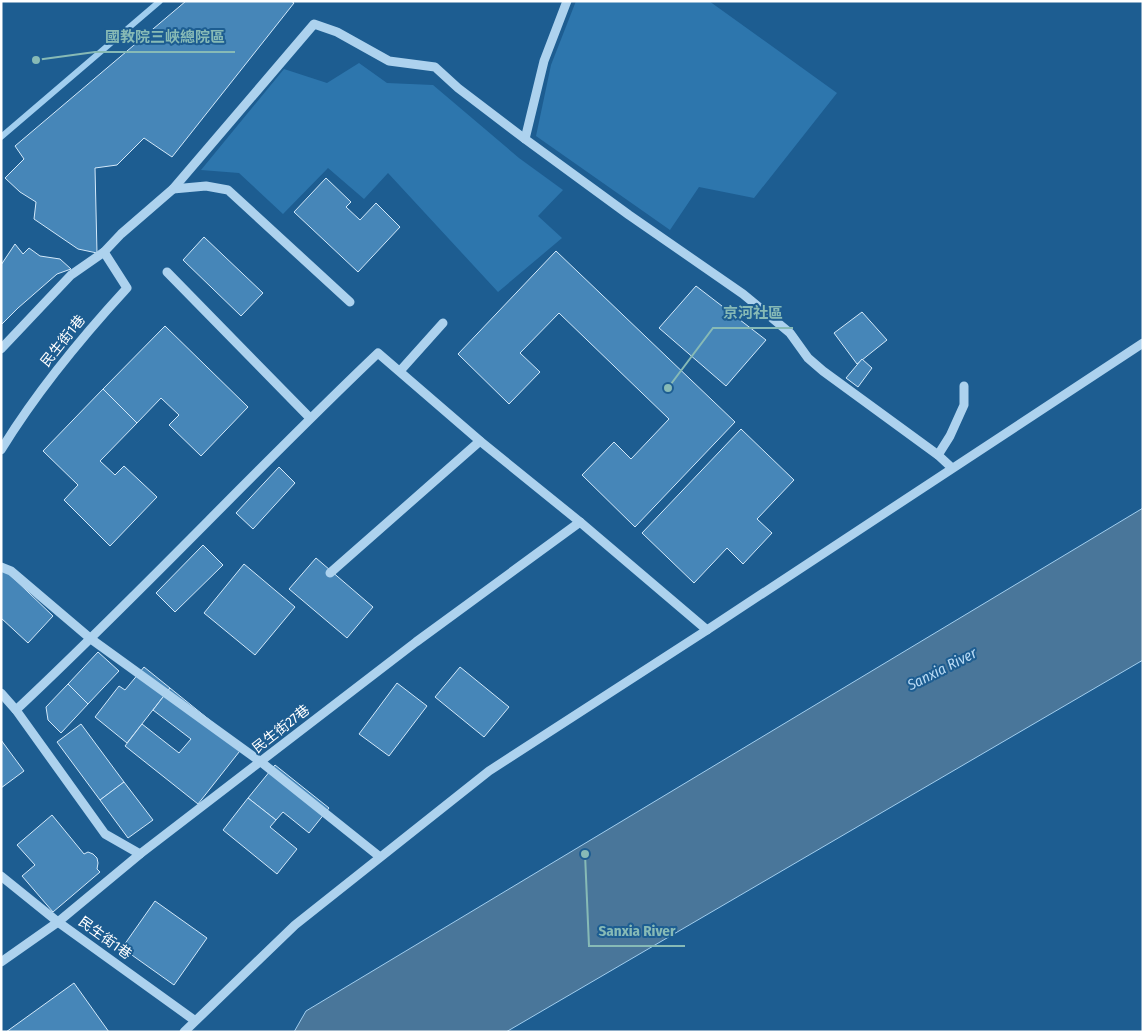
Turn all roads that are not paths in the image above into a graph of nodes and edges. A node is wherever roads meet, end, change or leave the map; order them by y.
1 (567, 1) edge
2 (525, 139) junction
3 (173, 188) junction
4 (104, 252) junction
5 (167, 272) dead end
6 (350, 302) dead end
7 (443, 323) dead end
8 (1143, 343) edge
9 (1, 349) edge
10 (400, 371) junction
11 (964, 386) dead end
12 (310, 418) junction
13 (480, 441) junction
14 (1, 450) edge
15 (938, 455) junction
16 (952, 468) junction
17 (580, 522) junction
18 (1, 567) edge
19 (330, 573) dead end
20 (707, 630) junction
21 (91, 639) junction
22 (1, 693) edge
23 (16, 710) junction
24 (261, 762) junction
25 (140, 854) junction
26 (380, 857) junction
27 (1, 876) edge
28 (58, 922) junction
29 (1, 962) edge
30 (194, 1020) junction
31 (184, 1032) edge

1 - 2 street
2 - 3 street
2 - 15 street
3 - 4 street
3 - 6 street
4 - 9 street
4 - 14 street, 民生街1巷
5 - 12 street
7 - 10 street
8 - 16 street
10 - 12 street
10 - 13 street
11 - 15 street
12 - 21 street
13 - 17 street
13 - 19 street
15 - 16 street
16 - 20 street
17 - 20 street
17 - 24 street, 民生街27巷
18 - 21 street
20 - 26 street
21 - 23 street
21 - 24 street
22 - 23 street
23 - 25 street
24 - 25 street, 民生街27巷
24 - 26 street
25 - 28 street, 民生街27巷
26 - 30 street
27 - 28 street, 民生街1巷
28 - 29 street, 民生街27巷
28 - 30 street, 民生街1巷
30 - 31 street

